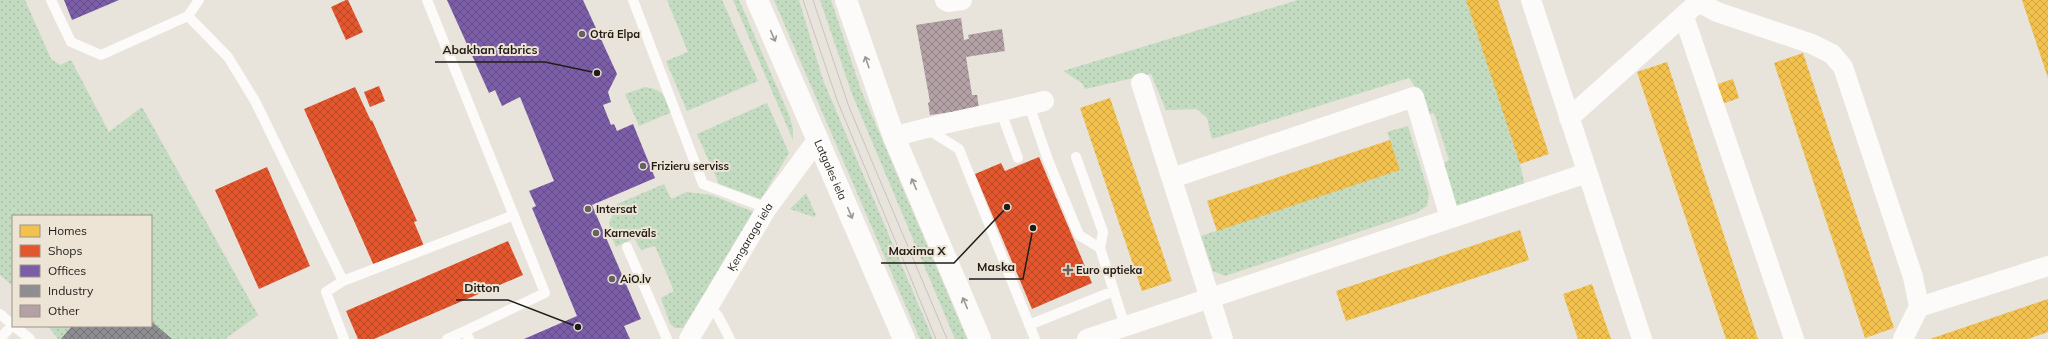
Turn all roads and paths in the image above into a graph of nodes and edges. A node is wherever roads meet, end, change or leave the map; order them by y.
1 (52, 0) edge
2 (199, 0) edge
3 (427, 0) edge
4 (633, 0) edge
5 (757, 0) edge
6 (846, 0) edge
7 (945, 0) edge
8 (962, 0) edge
9 (1531, 0) edge
10 (1699, 1) edge
11 (188, 16) junction
12 (1684, 17) junction
13 (1141, 83) dead end
14 (1037, 103) joint
15 (1001, 112) junction
16 (1570, 118) junction
17 (926, 128) junction
18 (894, 137) junction
19 (818, 139) junction
20 (1076, 157) dead end
21 (1018, 158) dead end
22 (1588, 173) junction
23 (1172, 178) junction
24 (767, 208) junction
25 (514, 215) junction
26 (1450, 218) junction
27 (627, 247) dead end
28 (1100, 248) junction
29 (2048, 266) edge
30 (343, 281) junction
31 (1114, 291) junction
32 (1209, 297) junction
33 (709, 306) junction
34 (1919, 307) junction
35 (0, 314) edge
36 (12, 324) edge
37 (1029, 325) junction
38 (12, 326) edge
39 (15, 327) edge
40 (1128, 332) edge
41 (467, 335) edge
42 (0, 339) edge
43 (30, 339) edge
44 (344, 339) edge
45 (447, 339) edge
46 (667, 339) edge
47 (689, 339) edge
48 (730, 339) edge
49 (904, 339) edge
50 (980, 339) edge
51 (1035, 339) edge
52 (1087, 339) edge
53 (1223, 339) edge
54 (1642, 339) edge
55 (1794, 339) edge
56 (1903, 339) edge

1 - 11 lane
2 - 11 lane
3 - 25 lane
4 - 24 lane
5 -> 19 highway, Latgales iela
18 -> 6 highway
7 - 8 street
9 - 16 street
10 - 12 street
10 - 34 street
11 - 30 lane
12 - 16 street
12 - 55 street
13 - 23 street
14 - 15 street
14 - 28 lane
15 - 17 street
15 - 21 lane
16 - 22 street
17 - 18 street
17 - 37 lane
50 -> 18 highway
19 - 24 street, Ķengaraga iela
19 -> 49 highway, Latgales iela
20 - 28 lane
22 - 26 street
22 - 54 street
23 - 26 street
23 - 32 street
24 - 33 street, Ķengaraga iela
25 - 30 lane
25 - 41 lane
26 - 32 street
27 - 46 lane
28 - 31 lane
29 - 34 street
30 - 44 lane
31 - 37 lane
31 - 40 lane
32 - 40 street
32 - 53 street
33 - 47 street, Ķengaraga iela
33 - 48 lane
34 - 56 street
35 - 36 lane
37 - 51 lane
38 - 42 lane
39 - 43 lane
40 - 52 street
41 - 45 lane

